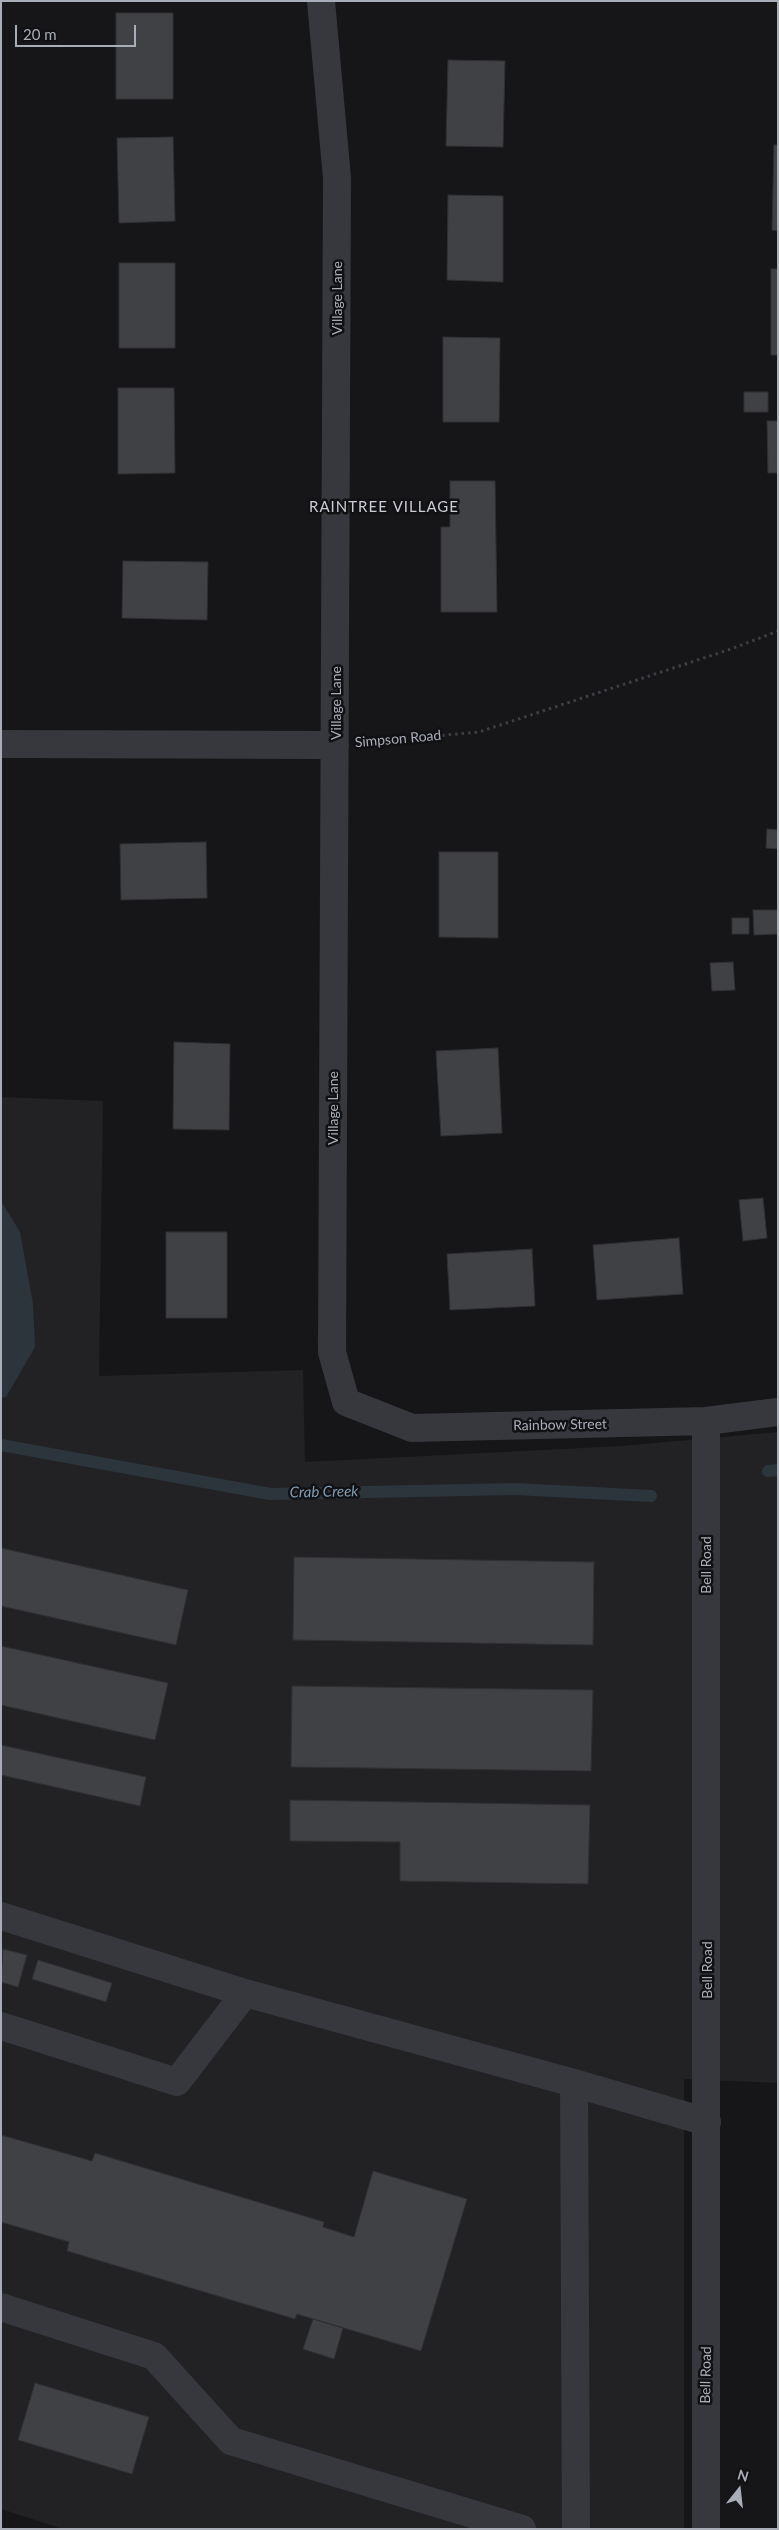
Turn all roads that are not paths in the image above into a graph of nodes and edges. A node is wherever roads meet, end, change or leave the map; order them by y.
1 (321, 1) edge
2 (1, 744) edge
3 (336, 745) junction
4 (346, 1402) joint
5 (778, 1412) edge
6 (706, 1421) junction
7 (1, 1916) edge
8 (245, 1993) junction
9 (1, 2026) edge
10 (574, 2083) junction
11 (707, 2122) junction
12 (1, 2307) edge
13 (706, 2524) edge
14 (522, 2529) edge
15 (576, 2529) edge

1 - 3 street, Village Lane
2 - 3 street, Simpson Road
3 - 4 street, Village Lane
4 - 6 street, Rainbow Street
5 - 6 street, Rainbow Street
6 - 11 street, Bell Road
7 - 8 street
8 - 9 street
8 - 10 street
10 - 11 street
10 - 15 street
11 - 13 street, Bell Road
12 - 14 street

